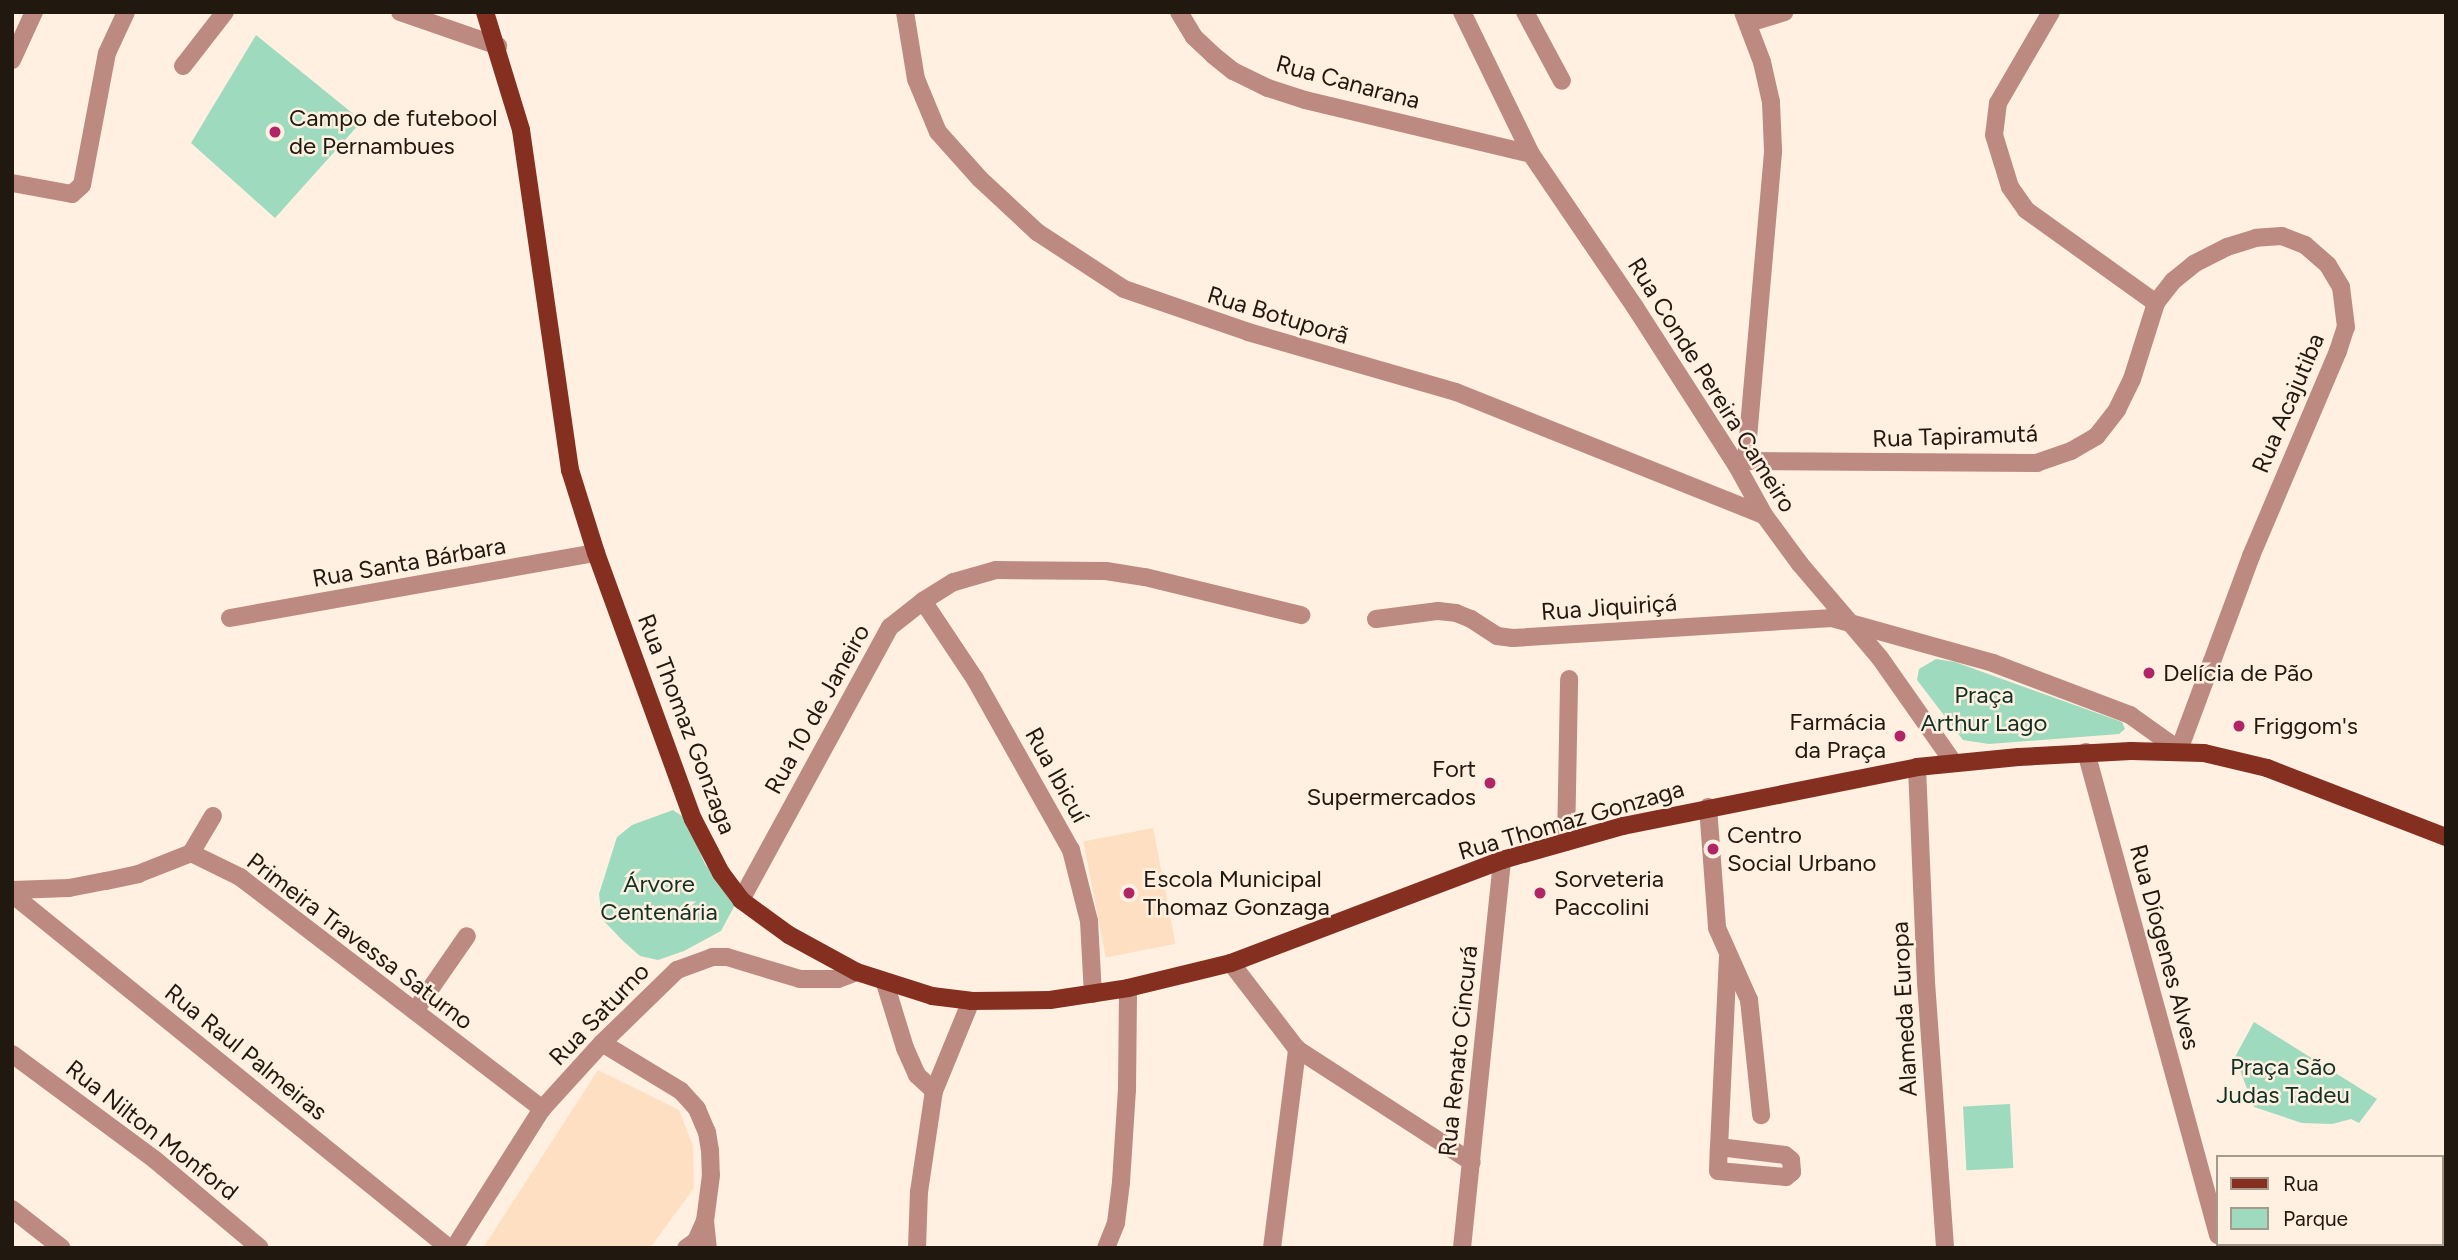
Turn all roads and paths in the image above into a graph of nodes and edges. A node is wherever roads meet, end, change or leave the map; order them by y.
1 (34, 12) edge
2 (126, 12) edge
3 (225, 12) edge
4 (400, 12) edge
5 (485, 12) edge
6 (905, 12) edge
7 (1179, 12) edge
8 (1462, 12) edge
9 (1525, 12) edge
10 (1784, 12) edge
11 (2051, 12) edge
12 (1746, 18) edge
13 (498, 46) junction
14 (12, 60) edge
15 (183, 66) dead end
16 (1562, 81) dead end
17 (1531, 153) junction
18 (12, 183) edge
19 (2156, 303) junction
20 (1742, 464) junction
21 (1764, 516) junction
22 (596, 553) junction
23 (923, 601) junction
24 (1301, 615) dead end
25 (230, 618) dead end
26 (1376, 619) dead end
27 (1852, 621) junction
28 (1569, 679) dead end
29 (2179, 750) junction
30 (2086, 752) junction
31 (1953, 762) junction
32 (1917, 767) junction
33 (1708, 807) junction
34 (213, 816) dead end
35 (2446, 837) edge
36 (1566, 842) junction
37 (191, 853) junction
38 (1502, 860) junction
39 (12, 892) edge
40 (741, 900) junction
41 (467, 936) dead end
42 (1728, 957) junction
43 (1231, 963) junction
44 (857, 972) junction
45 (885, 983) junction
46 (1128, 988) junction
47 (1093, 994) junction
48 (971, 1000) junction
49 (415, 1011) junction
50 (602, 1043) junction
51 (1297, 1049) junction
52 (12, 1054) edge
53 (934, 1091) junction
54 (542, 1110) junction
55 (1761, 1115) dead end
56 (1719, 1147) dead end
57 (1472, 1162) junction
58 (12, 1209) edge
59 (705, 1221) junction
60 (2216, 1228) edge
61 (62, 1248) edge
62 (260, 1248) edge
63 (451, 1248) edge
64 (686, 1248) edge
65 (708, 1248) edge
66 (917, 1248) edge
67 (1105, 1248) edge
68 (1272, 1248) edge
69 (1462, 1248) edge
70 (1945, 1248) edge

1 - 14 street
2 - 18 street
3 - 15 street
4 - 13 street
5 - 13 main road, Rua Thomaz Gonzaga
6 - 21 street, Rua Botuporã
7 - 17 street, Rua Canarana
8 - 17 street, Rua Conde Pereira Cameiro
9 - 16 street
10 - 12 street
11 - 19 street
12 - 20 street
13 - 22 main road, Rua Thomaz Gonzaga
17 - 20 street, Rua Conde Pereira Cameiro
19 - 20 street, Rua Tapiramutá
19 - 29 street, Rua Acajutiba
20 - 21 street, Rua Conde Pereira Cameiro
21 - 27 street, Rua Conde Pereira Cameiro
22 - 25 street, Rua Santa Bárbara
22 - 40 main road, Rua Thomaz Gonzaga
23 - 24 street, Rua 10 de Janeiro
23 - 40 street, Rua 10 de Janeiro
23 - 47 street, Rua Ibicuí
26 - 27 street, Rua Jiquiriçá
27 - 29 street
27 - 31 street, Rua Conde Pereira Cameiro
28 - 36 street
29 - 30 main road, Rua Thomaz Gonzaga
29 - 35 main road, Rua Thomaz Gonzaga
30 - 31 main road, Rua Thomaz Gonzaga
30 - 60 street, Rua Díogenes Alves
31 - 32 main road, Rua Thomaz Gonzaga
32 - 33 main road, Rua Thomaz Gonzaga
32 - 70 street, Alameda Europa
33 - 36 main road, Rua Thomaz Gonzaga
33 - 42 street
34 - 37 street
36 - 38 main road, Rua Thomaz Gonzaga
37 - 39 street
37 - 49 street, Primeira Travessa Saturno
38 - 43 main road, Rua Thomaz Gonzaga
38 - 57 street, Rua Renato Cincurá
39 - 63 street, Rua Raul Palmeiras
40 - 44 main road, Rua Thomaz Gonzaga
41 - 49 street
42 - 55 street
42 - 56 street
43 - 46 main road, Rua Thomaz Gonzaga
43 - 51 street
44 - 45 main road, Rua Thomaz Gonzaga
44 - 50 street, Rua Saturno
45 - 48 main road, Rua Thomaz Gonzaga
45 - 53 street
46 - 47 main road, Rua Thomaz Gonzaga
46 - 67 street
47 - 48 main road, Rua Thomaz Gonzaga
48 - 53 street
49 - 54 street, Primeira Travessa Saturno
50 - 54 street, Rua Saturno
50 - 59 street
51 - 57 street
51 - 68 street
52 - 62 street, Rua Nilton Monford
53 - 66 street
54 - 63 street, Rua Saturno
57 - 69 street, Rua Renato Cincurá
58 - 61 street
59 - 64 street
59 - 65 street

